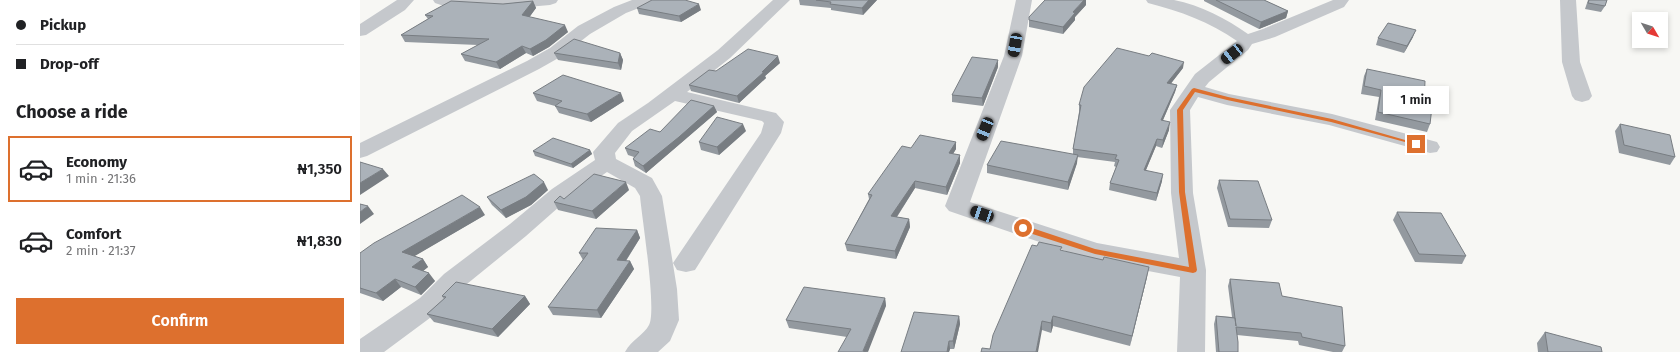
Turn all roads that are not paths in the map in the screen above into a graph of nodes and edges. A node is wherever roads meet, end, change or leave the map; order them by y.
1 (406, 0) edge
2 (441, 0) edge
3 (550, 0) edge
4 (646, 0) edge
5 (782, 0) edge
6 (1024, 0) edge
7 (1154, 0) edge
8 (1341, 0) edge
9 (1568, 0) edge
10 (465, 1) edge
11 (360, 31) edge
12 (1246, 40) junction
13 (1194, 90) junction
14 (671, 94) junction
15 (1582, 96) dead end
16 (1430, 147) dead end
17 (360, 151) edge
18 (606, 162) junction
19 (686, 264) dead end
20 (1193, 270) junction
21 (363, 352) edge
22 (639, 352) edge
23 (1191, 352) edge

1 - 11 street
2 - 10 street
3 - 10 street
4 - 17 street
5 - 14 street
6 - 20 street
7 - 12 street
8 - 12 street
9 - 15 street
12 - 13 street
13 - 16 street
13 - 20 street
14 - 18 street
14 - 19 street
18 - 21 street
18 - 22 street
20 - 23 street

